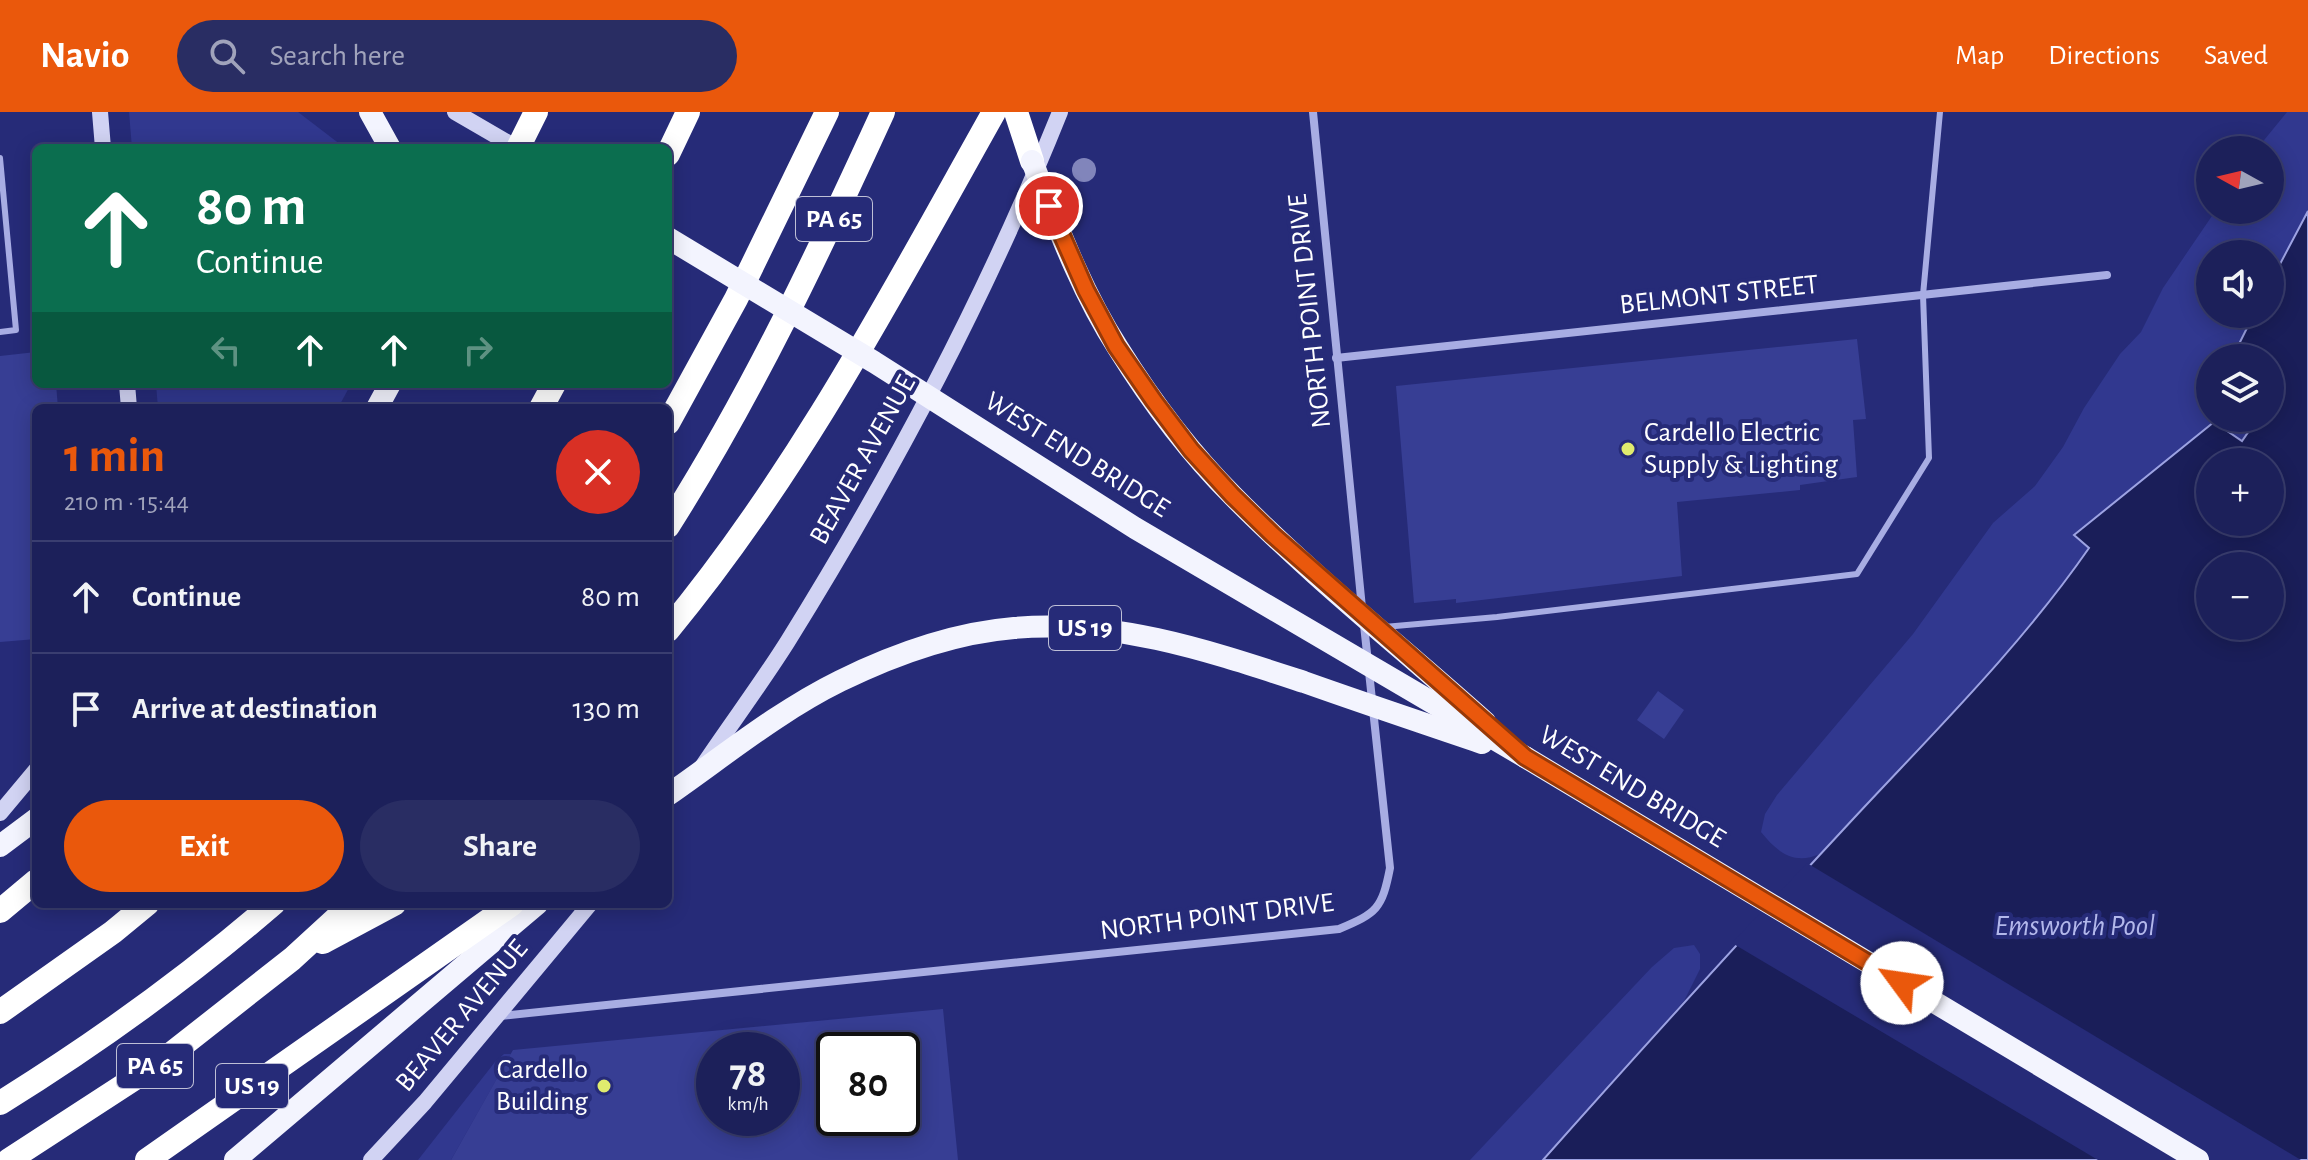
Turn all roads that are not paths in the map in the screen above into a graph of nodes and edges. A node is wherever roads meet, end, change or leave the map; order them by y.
1 (100, 112) edge
2 (370, 112) edge
3 (455, 112) edge
4 (536, 112) edge
5 (688, 112) edge
6 (827, 112) edge
7 (883, 112) edge
8 (994, 112) edge
9 (1016, 112) edge
10 (1027, 112) edge
11 (1060, 112) edge
12 (1313, 112) edge
13 (1940, 112) edge
14 (103, 144) edge
15 (388, 144) edge
16 (510, 144) edge
17 (519, 144) edge
18 (672, 146) edge
19 (0, 158) edge
20 (1032, 161) junction
21 (672, 240) edge
22 (2107, 275) dead end
23 (1923, 295) junction
24 (0, 332) edge
25 (1336, 358) junction
26 (672, 416) edge
27 (672, 519) edge
28 (672, 625) edge
29 (1365, 629) junction
30 (1525, 757) junction
31 (32, 775) edge
32 (672, 792) edge
33 (672, 803) edge
34 (0, 813) edge
35 (32, 822) edge
36 (0, 846) edge
37 (32, 884) edge
38 (142, 908) edge
39 (268, 908) edge
40 (348, 908) edge
41 (387, 908) edge
42 (506, 908) edge
43 (532, 908) edge
44 (587, 908) edge
45 (0, 911) edge
46 (292, 959) junction
47 (0, 1012) edge
48 (499, 1016) junction
49 (0, 1103) edge
50 (9, 1160) edge
51 (147, 1160) edge
52 (235, 1160) edge
53 (371, 1160) edge
54 (2198, 1160) edge

1 - 14 main road
2 - 15 highway
3 - 16 main road
4 - 17 highway
5 - 18 highway
6 - 26 highway
7 - 27 highway, PA 65
8 - 28 highway
9 - 20 highway
10 - 20 highway
11 - 33 main road, BEAVER AVENUE
12 - 25 street, NORTH POINT DRIVE
13 - 23 lane
19 - 24 lane
20 - 30 highway, bridge
21 - 30 highway, WEST END BRIDGE / US 19, bridge
22 - 23 street, BELMONT STREET
23 - 25 street, BELMONT STREET
23 - 29 lane
25 - 29 street, NORTH POINT DRIVE
29 - 48 street, NORTH POINT DRIVE
30 - 32 highway, US 19, bridge
30 - 54 highway, WEST END BRIDGE / US 19
31 - 34 main road
35 - 36 highway
37 - 45 highway
38 - 47 highway
39 - 49 highway
40 - 46 highway, PA 65
41 - 46 highway
42 - 51 highway, US 19
43 - 52 highway
44 - 48 main road, BEAVER AVENUE
46 - 50 highway, PA 65
48 - 53 main road, BEAVER AVENUE

